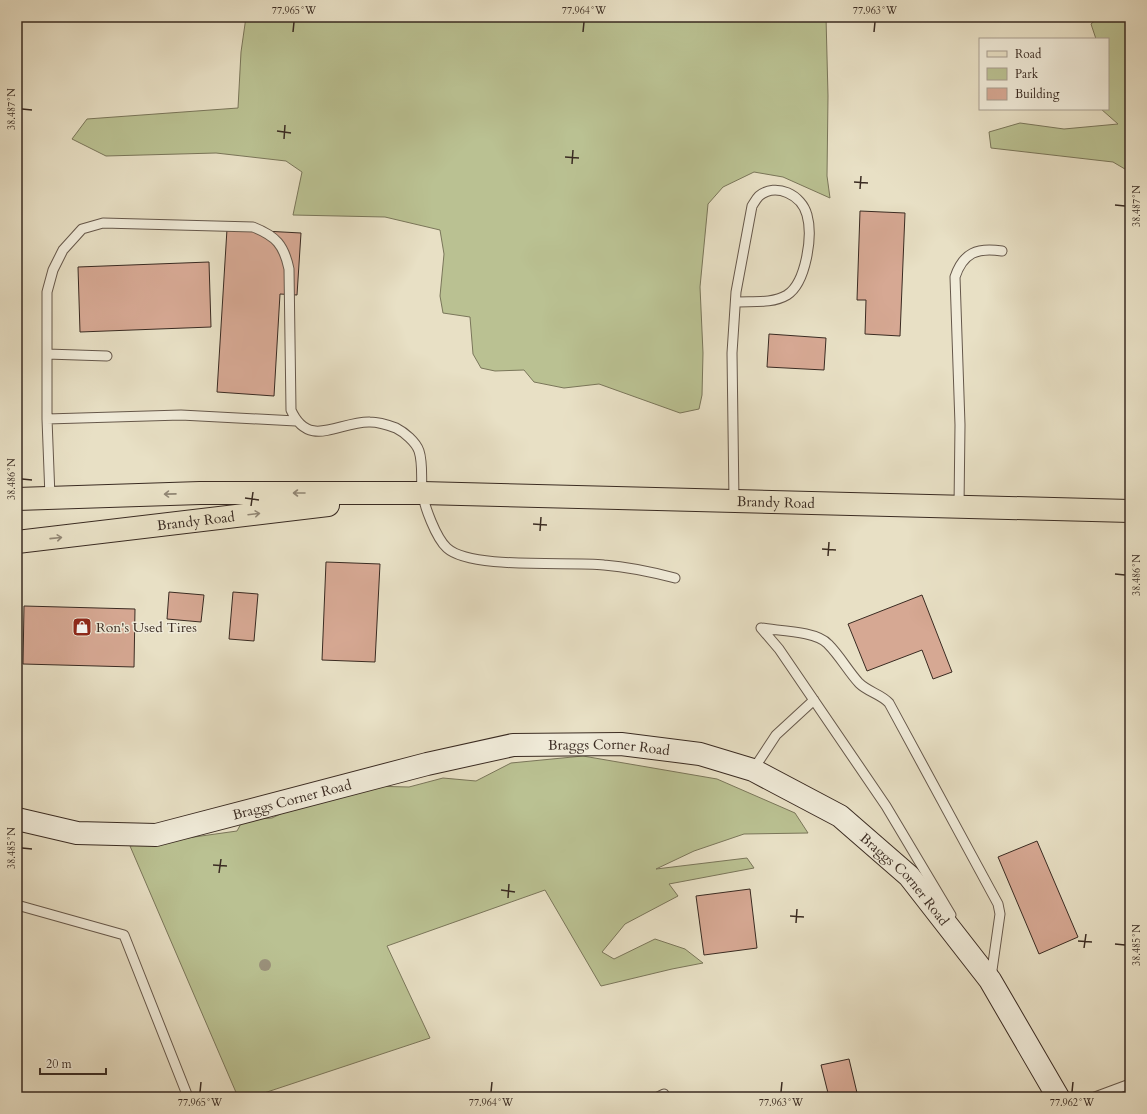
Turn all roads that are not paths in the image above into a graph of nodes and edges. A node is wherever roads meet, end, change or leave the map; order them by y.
1 (1002, 251) dead end
2 (736, 302) junction
3 (47, 354) junction
4 (107, 356) dead end
5 (47, 419) junction
6 (296, 421) junction
7 (422, 493) junction
8 (50, 497) junction
9 (17, 499) edge
10 (734, 501) junction
11 (959, 506) junction
12 (1130, 510) edge
13 (17, 542) edge
14 (675, 578) dead end
15 (814, 700) junction
16 (753, 770) junction
17 (17, 819) edge
18 (17, 905) edge
19 (990, 980) junction
20 (1129, 1086) edge
21 (188, 1097) edge
22 (1058, 1097) edge
23 (1096, 1097) edge

1 - 11 lane
2 - 2 lane
2 - 10 lane
3 - 4 lane
3 - 5 lane
3 - 6 lane
5 - 6 lane
5 - 8 lane
6 - 7 lane
7 -> 8 main road, Brandy Road
7 - 10 main road, Brandy Road
13 -> 7 main road, Brandy Road
7 - 14 lane
8 - 9 main road, Brandy Road
10 - 11 main road, Brandy Road
11 - 12 main road, Brandy Road
15 - 16 lane
15 - 19 lane
15 - 19 lane
16 - 17 main road, Braggs Corner Road
16 - 19 main road, Braggs Corner Road
18 - 21 lane
19 - 22 main road, Braggs Corner Road
20 - 23 lane

